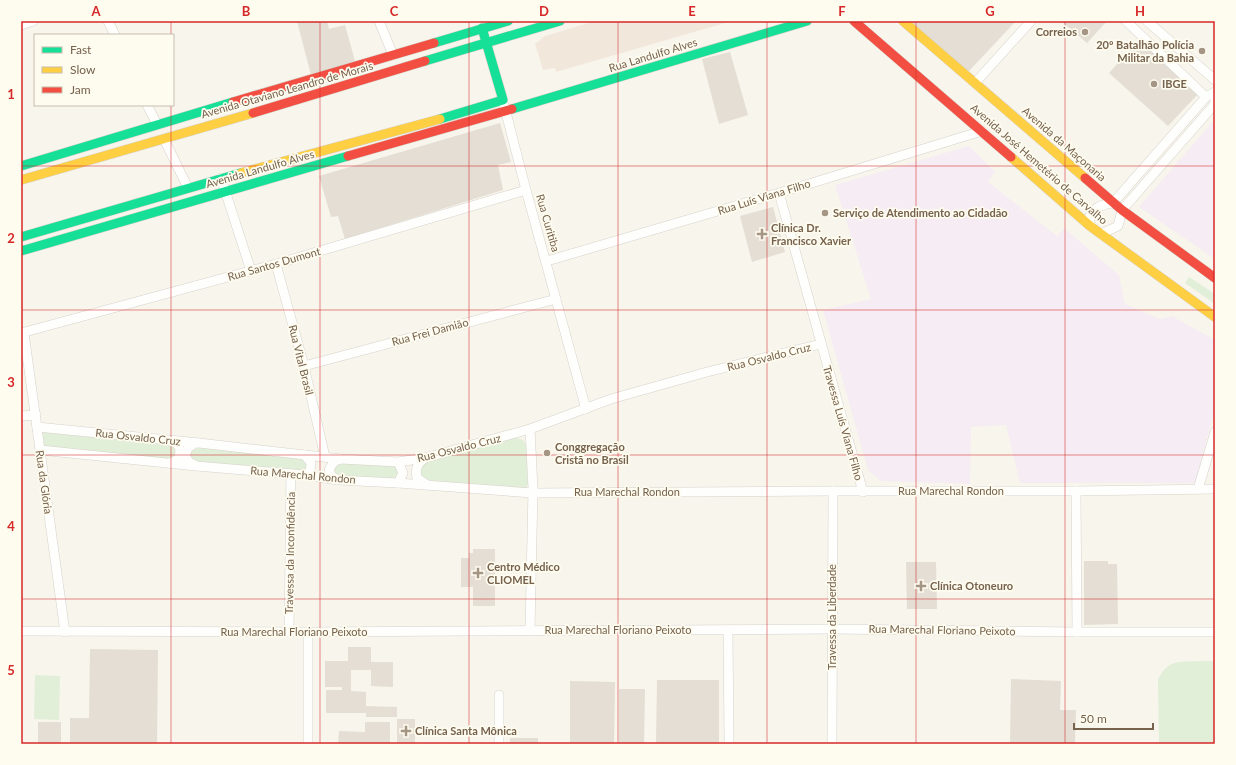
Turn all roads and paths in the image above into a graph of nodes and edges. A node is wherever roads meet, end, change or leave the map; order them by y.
1 (32, 21) edge
2 (108, 21) edge
3 (379, 21) edge
4 (508, 21) edge
5 (560, 21) edge
6 (807, 21) edge
7 (854, 21) edge
8 (903, 21) edge
9 (1032, 21) edge
10 (1126, 21) edge
11 (1147, 21) edge
12 (496, 23) edge
13 (21, 25) edge
14 (482, 28) junction
15 (114, 34) edge
16 (486, 43) junction
17 (393, 55) junction
18 (1215, 80) edge
19 (975, 83) junction
20 (286, 87) junction
21 (1215, 92) edge
22 (1206, 97) junction
23 (503, 100) junction
24 (290, 101) junction
25 (1215, 101) edge
26 (148, 106) edge
27 (506, 110) junction
28 (157, 124) junction
29 (982, 131) junction
30 (164, 139) junction
31 (21, 166) edge
32 (221, 178) junction
33 (21, 180) edge
34 (188, 188) junction
35 (526, 190) junction
36 (226, 192) junction
37 (779, 193) junction
38 (1113, 203) junction
39 (1122, 210) junction
40 (1090, 226) junction
41 (1101, 234) junction
42 (23, 236) edge
43 (25, 250) edge
44 (546, 261) junction
45 (276, 264) junction
46 (251, 271) junction
47 (1215, 278) edge
48 (556, 298) junction
49 (1215, 317) edge
50 (22, 333) edge
51 (821, 344) junction
52 (304, 366) junction
53 (586, 409) junction
54 (36, 415) junction
55 (21, 416) edge
56 (37, 427) junction
57 (530, 429) junction
58 (1215, 432) edge
59 (168, 440) junction
60 (199, 443) junction
61 (40, 450) junction
62 (305, 455) junction
63 (325, 457) junction
64 (425, 458) junction
65 (341, 459) junction
66 (398, 462) junction
67 (167, 463) junction
68 (196, 466) junction
69 (291, 474) junction
70 (305, 475) junction
71 (338, 480) junction
72 (398, 483) junction
73 (428, 485) junction
74 (1198, 489) junction
75 (1215, 489) edge
76 (833, 491) junction
77 (1076, 491) junction
78 (863, 492) junction
79 (533, 493) junction
80 (832, 629) junction
81 (728, 630) junction
82 (21, 631) edge
83 (530, 631) junction
84 (65, 632) junction
85 (289, 632) junction
86 (308, 632) junction
87 (1077, 632) junction
88 (1215, 632) edge
89 (499, 695) dead end
90 (308, 744) edge
91 (499, 744) edge
92 (729, 744) edge
93 (832, 744) edge

1 - 13 street
2 - 15 street
3 - 17 street
4 - 12 street, Avenida Otaviano Leandro de Morais
5 - 16 street, Avenida Otaviano Leandro de Morais
6 - 27 street, Rua Landulfo Alves
7 - 29 street, Avenida José Hemetério de Carvalho
8 - 19 street, Avenida da Maçonaria
9 - 19 street
10 - 22 street
11 - 18 street
12 - 14 street, Avenida Otaviano Leandro de Morais
14 - 16 street, Rua Curitiba
14 - 17 street, Avenida Otaviano Leandro de Morais
16 - 23 street, Rua Curitiba
16 - 24 street, Avenida Otaviano Leandro de Morais
17 - 20 street, Avenida Otaviano Leandro de Morais
19 - 38 street, Avenida da Maçonaria
20 - 24 street
20 - 28 street, Avenida Otaviano Leandro de Morais
21 - 22 street
22 - 38 street
23 - 27 street, Rua Curitiba
23 - 32 street, Avenida Landulfo Alves
24 - 30 street, Avenida Otaviano Leandro de Morais
25 - 39 street
26 - 28 street
27 - 35 street, Rua Curitiba
27 - 36 street, Avenida Landulfo Alves
28 - 31 street, Avenida Otaviano Leandro de Morais
29 - 37 street, Rua Luís Viana Filho
29 - 40 street, Avenida José Hemetério de Carvalho
30 - 33 street, Avenida Otaviano Leandro de Morais
30 - 34 street
32 - 34 street, Avenida Landulfo Alves
32 - 36 street
34 - 42 street, Avenida Landulfo Alves
35 - 44 street, Rua Curitiba
35 - 45 street, Rua Santos Dumont
36 - 43 street, Avenida Landulfo Alves
36 - 46 street
37 - 44 street, Rua Luís Viana Filho
37 - 51 street, Travessa Luís Viana Filho
38 - 39 street, Avenida da Maçonaria
38 - 40 street
39 - 41 street
39 - 47 street, Avenida da Maçonaria
40 - 41 street, Avenida José Hemetério de Carvalho
41 - 49 street, Avenida José Hemetério de Carvalho
42 - 43 street
44 - 48 street, Rua Curitiba
45 - 46 street, Rua Santos Dumont
45 - 52 street, Rua Vital Brasil
46 - 50 street, Rua Santos Dumont
48 - 52 street, Rua Frei Damião
48 - 53 street, Rua Curitiba
50 - 54 street, Rua da Glória
51 - 53 street, Rua Osvaldo Cruz
51 - 78 street, Travessa Luís Viana Filho
52 - 63 street, Rua Vital Brasil
53 - 57 street, Rua Osvaldo Cruz
54 - 55 street
54 - 56 street, Rua da Glória
56 - 59 street, Rua Osvaldo Cruz
56 - 61 street, Rua da Glória
57 - 64 street, Rua Osvaldo Cruz
57 - 79 street
58 - 74 street
59 - 60 street, Rua Osvaldo Cruz
59 - 67 street
60 - 62 street, Rua Osvaldo Cruz
60 - 68 street
61 - 67 street, Rua Marechal Rondon
61 - 84 street, Rua da Glória
62 - 63 street, Rua Osvaldo Cruz
62 - 70 street
63 - 65 street, Rua Osvaldo Cruz
64 - 66 street, Rua Osvaldo Cruz
64 - 73 street
65 - 66 street, Rua Osvaldo Cruz
65 - 71 street
66 - 72 street
67 - 68 street, Rua Marechal Rondon
68 - 69 street, Rua Marechal Rondon
69 - 70 street, Rua Marechal Rondon
69 - 85 street, Travessa da Inconfidência
70 - 71 street, Rua Marechal Rondon
71 - 72 street, Rua Marechal Rondon
72 - 73 street, Rua Marechal Rondon
73 - 79 street, Rua Marechal Rondon
74 - 75 street, Rua Marechal Rondon
74 - 77 street, Rua Marechal Rondon
76 - 78 street, Rua Marechal Rondon
76 - 79 street, Rua Marechal Rondon
76 - 80 street, Travessa da Liberdade
77 - 78 street, Rua Marechal Rondon
77 - 87 street
79 - 83 street
80 - 81 street, Rua Marechal Floriano Peixoto
80 - 87 street, Rua Marechal Floriano Peixoto
80 - 93 street, Travessa da Liberdade
81 - 83 street, Rua Marechal Floriano Peixoto
81 - 92 street
82 - 84 street, Rua Marechal Floriano Peixoto
83 - 86 street, Rua Marechal Floriano Peixoto
84 - 85 street, Rua Marechal Floriano Peixoto
85 - 86 street, Rua Marechal Floriano Peixoto
86 - 90 street
87 - 88 street, Rua Marechal Floriano Peixoto
89 - 91 street

